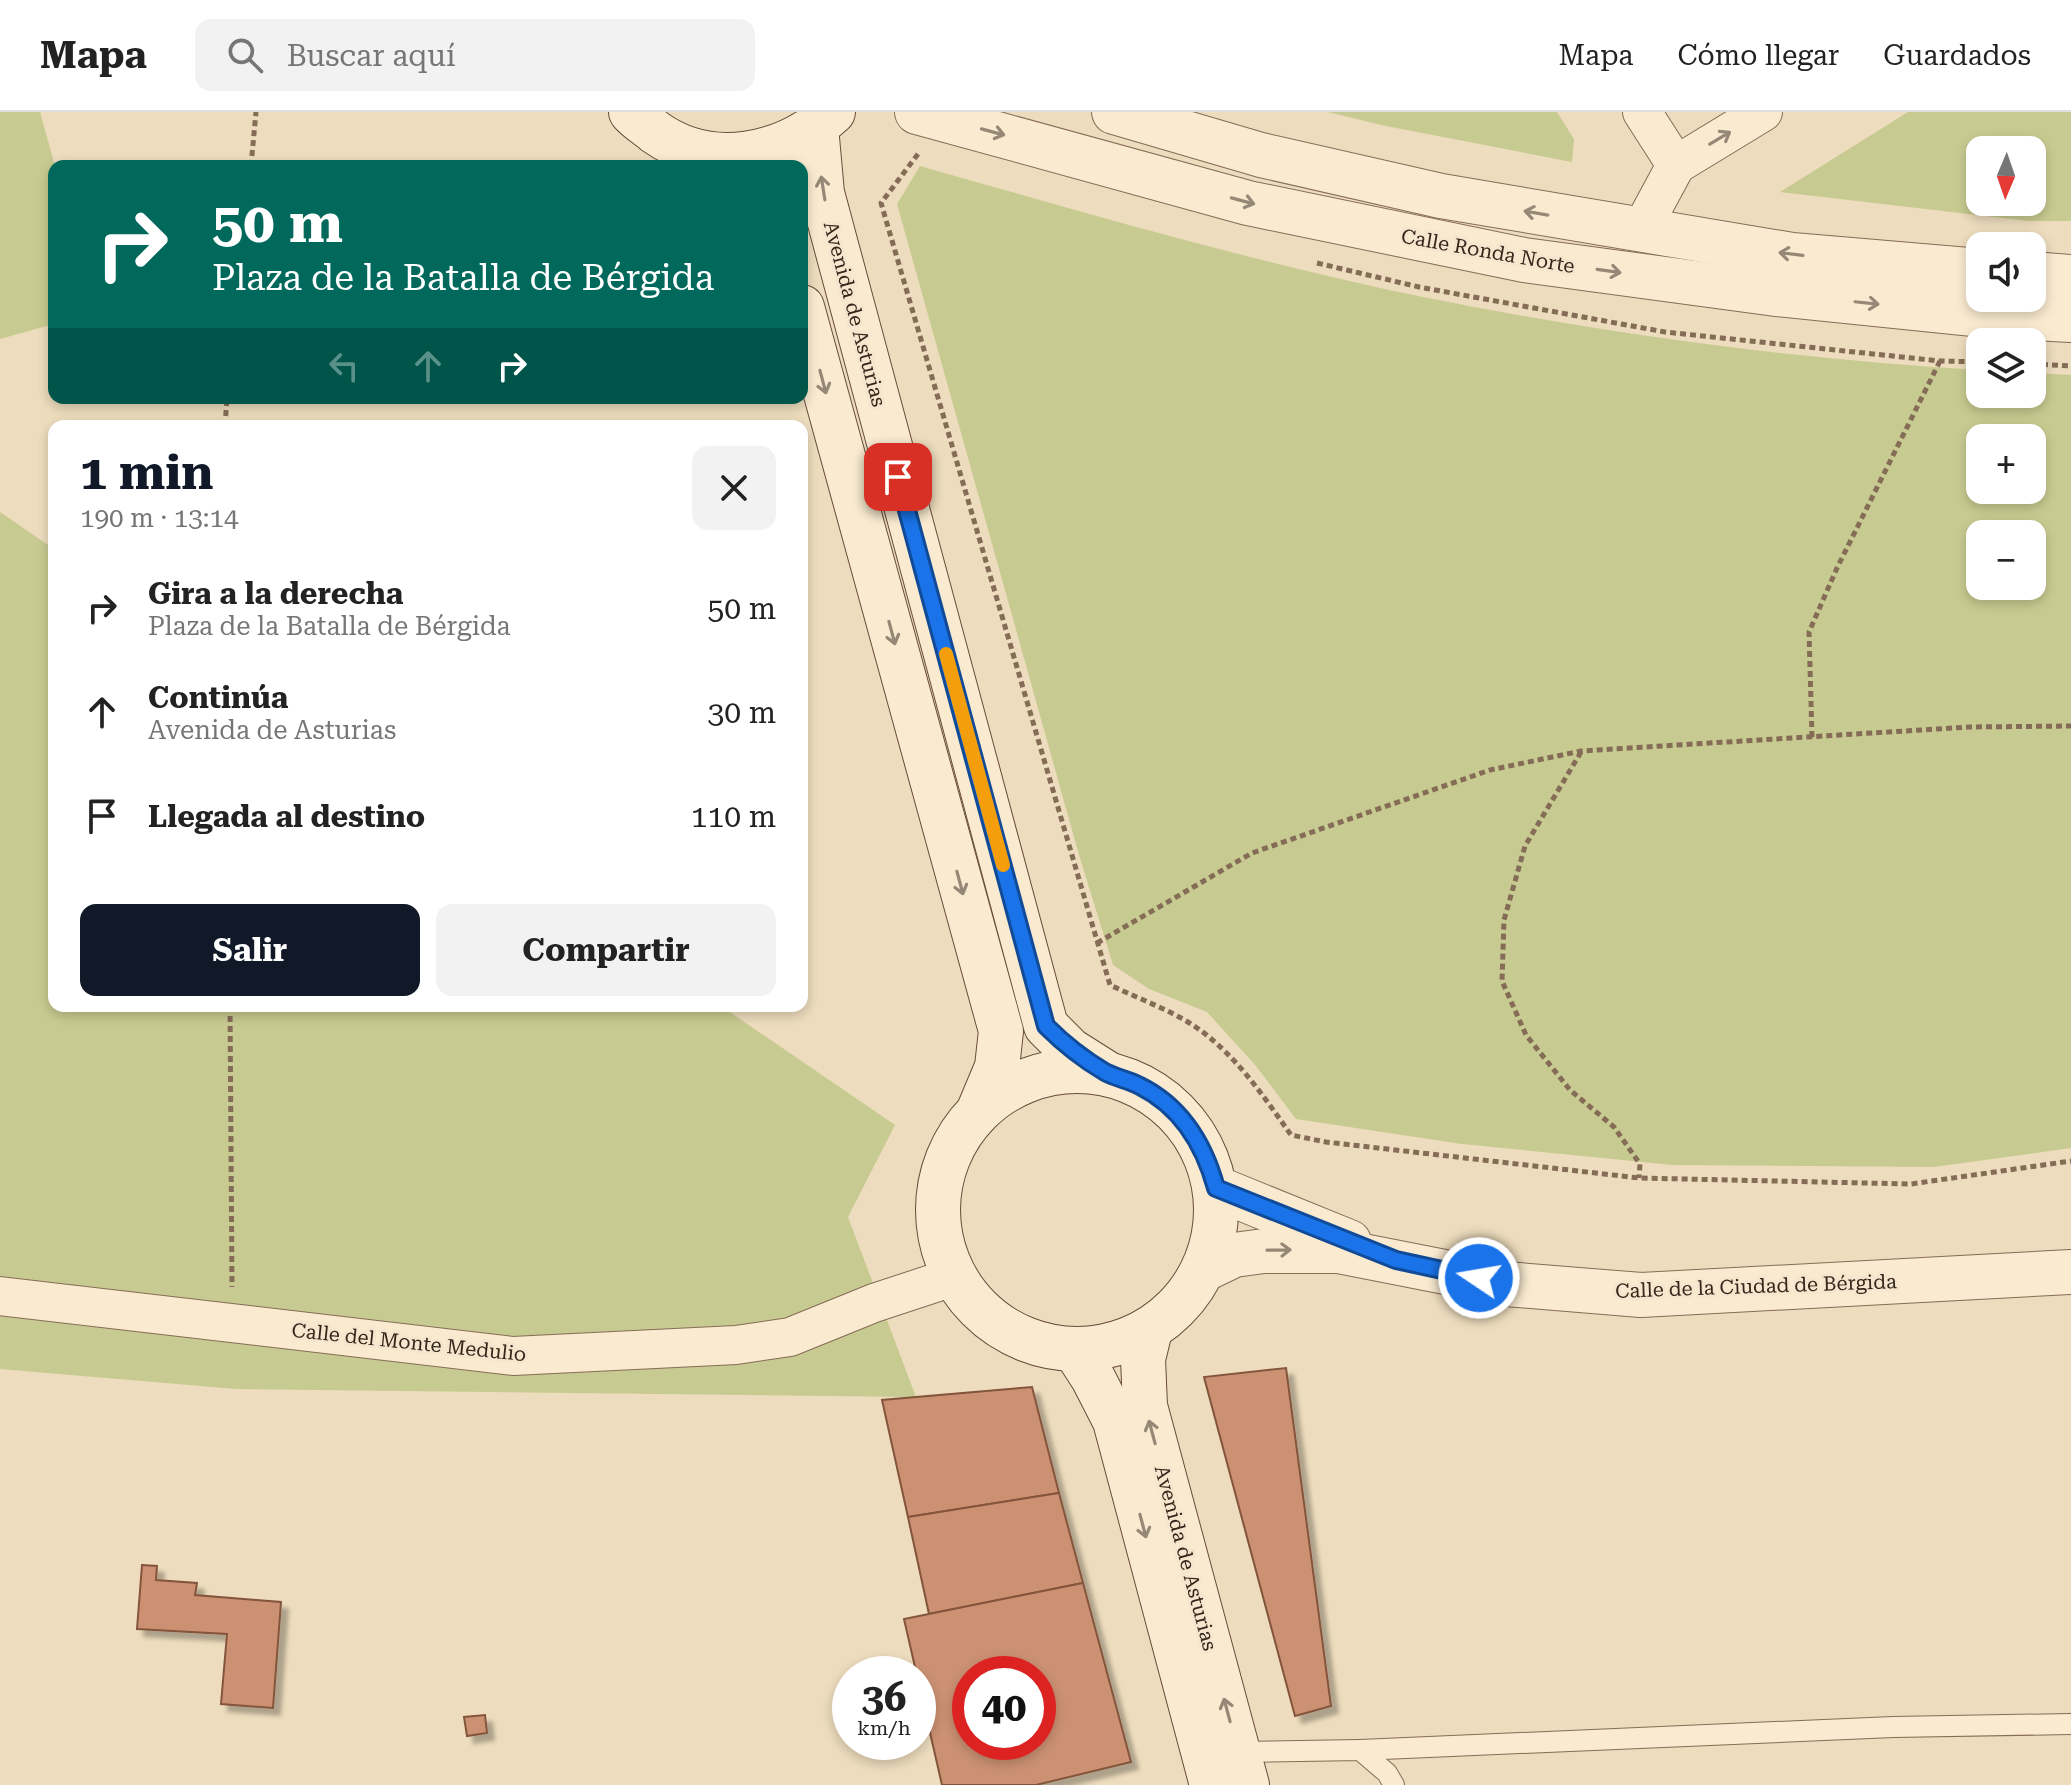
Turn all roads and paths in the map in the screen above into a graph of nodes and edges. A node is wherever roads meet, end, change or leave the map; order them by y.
1 (256, 112) edge
2 (631, 112) edge
3 (1114, 112) edge
4 (1642, 112) edge
5 (1763, 112) edge
6 (825, 120) edge
7 (921, 128) edge
8 (252, 160) edge
9 (740, 160) edge
10 (747, 160) edge
11 (1676, 165) junction
12 (1641, 230) junction
13 (1966, 270) edge
14 (2046, 275) edge
15 (2071, 277) edge
16 (2071, 320) edge
17 (808, 329) edge
18 (1940, 361) dead end
19 (2046, 365) edge
20 (2071, 366) edge
21 (2071, 726) edge
22 (1812, 737) junction
23 (1581, 751) junction
24 (1097, 943) junction
25 (230, 1012) edge
26 (1108, 1074) junction
27 (979, 1110) junction
28 (2071, 1161) edge
29 (1639, 1178) junction
30 (1216, 1188) junction
31 (1396, 1260) junction
32 (1205, 1269) junction
33 (2071, 1272) edge
34 (953, 1277) junction
35 (0, 1296) edge
36 (229, 1324) junction
37 (1150, 1330) junction
38 (1075, 1350) junction
39 (2071, 1724) edge
40 (1360, 1750) junction
41 (1233, 1774) edge
42 (1394, 1785) edge

1 - 8 path
2 - 9 main road
12 -> 3 main road
4 - 11 street
11 -> 5 street
6 - 10 main road
26 -> 6 main road, Avenida de Asturias
7 -> 16 main road, Calle Ronda Norte
7 - 24 path
11 - 12 street
13 -> 12 main road
14 - 15 main road
17 -> 27 main road
18 - 22 path
19 - 20 path
21 - 22 path
22 - 23 path
23 - 24 path
23 - 29 path
24 - 29 path
25 - 36 path
26 - 27 main road
26 - 30 main road
27 - 34 main road
28 - 29 path
30 - 31 main road, Calle de la Ciudad de Bérgida
30 - 32 main road
32 -> 31 main road, Calle de la Ciudad de Bérgida
31 - 33 main road, Calle de la Ciudad de Bérgida
32 - 37 main road
34 - 36 street, Calle del Monte Medulio
34 - 38 main road
35 - 36 street, Calle del Monte Medulio
37 - 38 main road
41 -> 37 main road, Avenida de Asturias
38 -> 41 main road, Avenida de Asturias
39 - 40 lane
40 - 41 lane
40 - 42 lane

